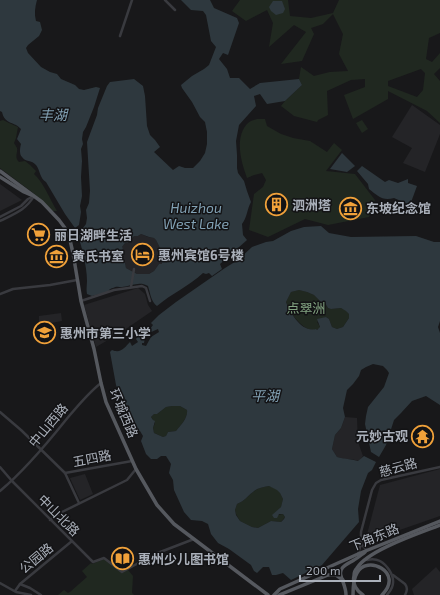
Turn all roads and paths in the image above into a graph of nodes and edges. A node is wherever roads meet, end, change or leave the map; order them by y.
1 (132, 0) edge
2 (165, 0) edge
3 (175, 10) dead end
4 (120, 36) dead end
5 (0, 170) edge
6 (0, 177) edge
7 (34, 196) junction
8 (0, 217) edge
9 (0, 221) edge
10 (134, 269) dead end
11 (77, 280) junction
12 (131, 287) junction
13 (0, 294) edge
14 (81, 301) junction
15 (150, 301) dead end
16 (101, 383) junction
17 (0, 412) edge
18 (41, 450) junction
19 (133, 460) junction
20 (0, 467) edge
21 (440, 467) edge
22 (136, 469) junction
23 (65, 473) junction
24 (12, 481) junction
25 (0, 492) edge
26 (79, 503) junction
27 (50, 520) junction
28 (440, 521) edge
29 (440, 525) edge
30 (194, 539) junction
31 (72, 541) junction
32 (361, 544) junction
33 (384, 547) junction
34 (367, 550) junction
35 (358, 554) junction
36 (364, 560) junction
37 (378, 561) junction
38 (391, 574) junction
39 (343, 580) junction
40 (0, 583) edge
41 (20, 584) junction
42 (15, 591) junction
43 (31, 595) edge
44 (41, 595) edge
45 (268, 595) edge
46 (274, 595) edge
47 (279, 595) edge
48 (346, 595) edge
49 (352, 595) edge
50 (363, 595) edge
51 (382, 595) edge
52 (387, 595) edge
53 (405, 595) edge

1 - 4 street
2 - 3 street
5 - 7 main road, 环城西路
6 - 7 main road, 环城西路
7 - 8 street
7 - 9 street
7 - 11 main road, 环城西路
10 - 12 street
11 - 13 street
11 - 14 main road, 环城西路
12 - 14 street
12 - 15 street
14 - 16 main road, 环城西路
16 - 18 street, 中山西路
16 - 19 main road, 环城西路
17 - 18 street, 五四路
18 - 23 street, 五四路
18 - 24 street, 中山西路
19 - 22 main road, 环城西路
19 - 23 street, 五四路
20 - 24 street, 中山北路
21 - 32 street, 慈云路
22 - 26 street
22 - 30 main road, 环城西路
23 - 26 street
24 - 25 street, 中山西路
24 - 27 street, 中山北路
26 - 27 street
27 - 31 street, 中山北路
28 - 34 main road, 下角东路
29 - 33 main road, 下角东路
30 - 31 street, 中山北路
30 - 45 main road, 环城西路
31 - 41 street, 公园路
32 - 34 street
32 - 35 street
33 - 36 main road, 下角东路
33 - 37 street
34 - 35 main road, 下角东路
34 - 39 main road
35 - 46 main road, 下角东路
36 - 37 street
36 - 50 main road
37 - 38 street
38 - 52 street
38 - 53 street
39 - 47 main road
39 - 48 main road
40 - 42 street
41 - 42 street, 公园路
41 - 44 street
42 - 43 street
49 - 51 main road, bridge

